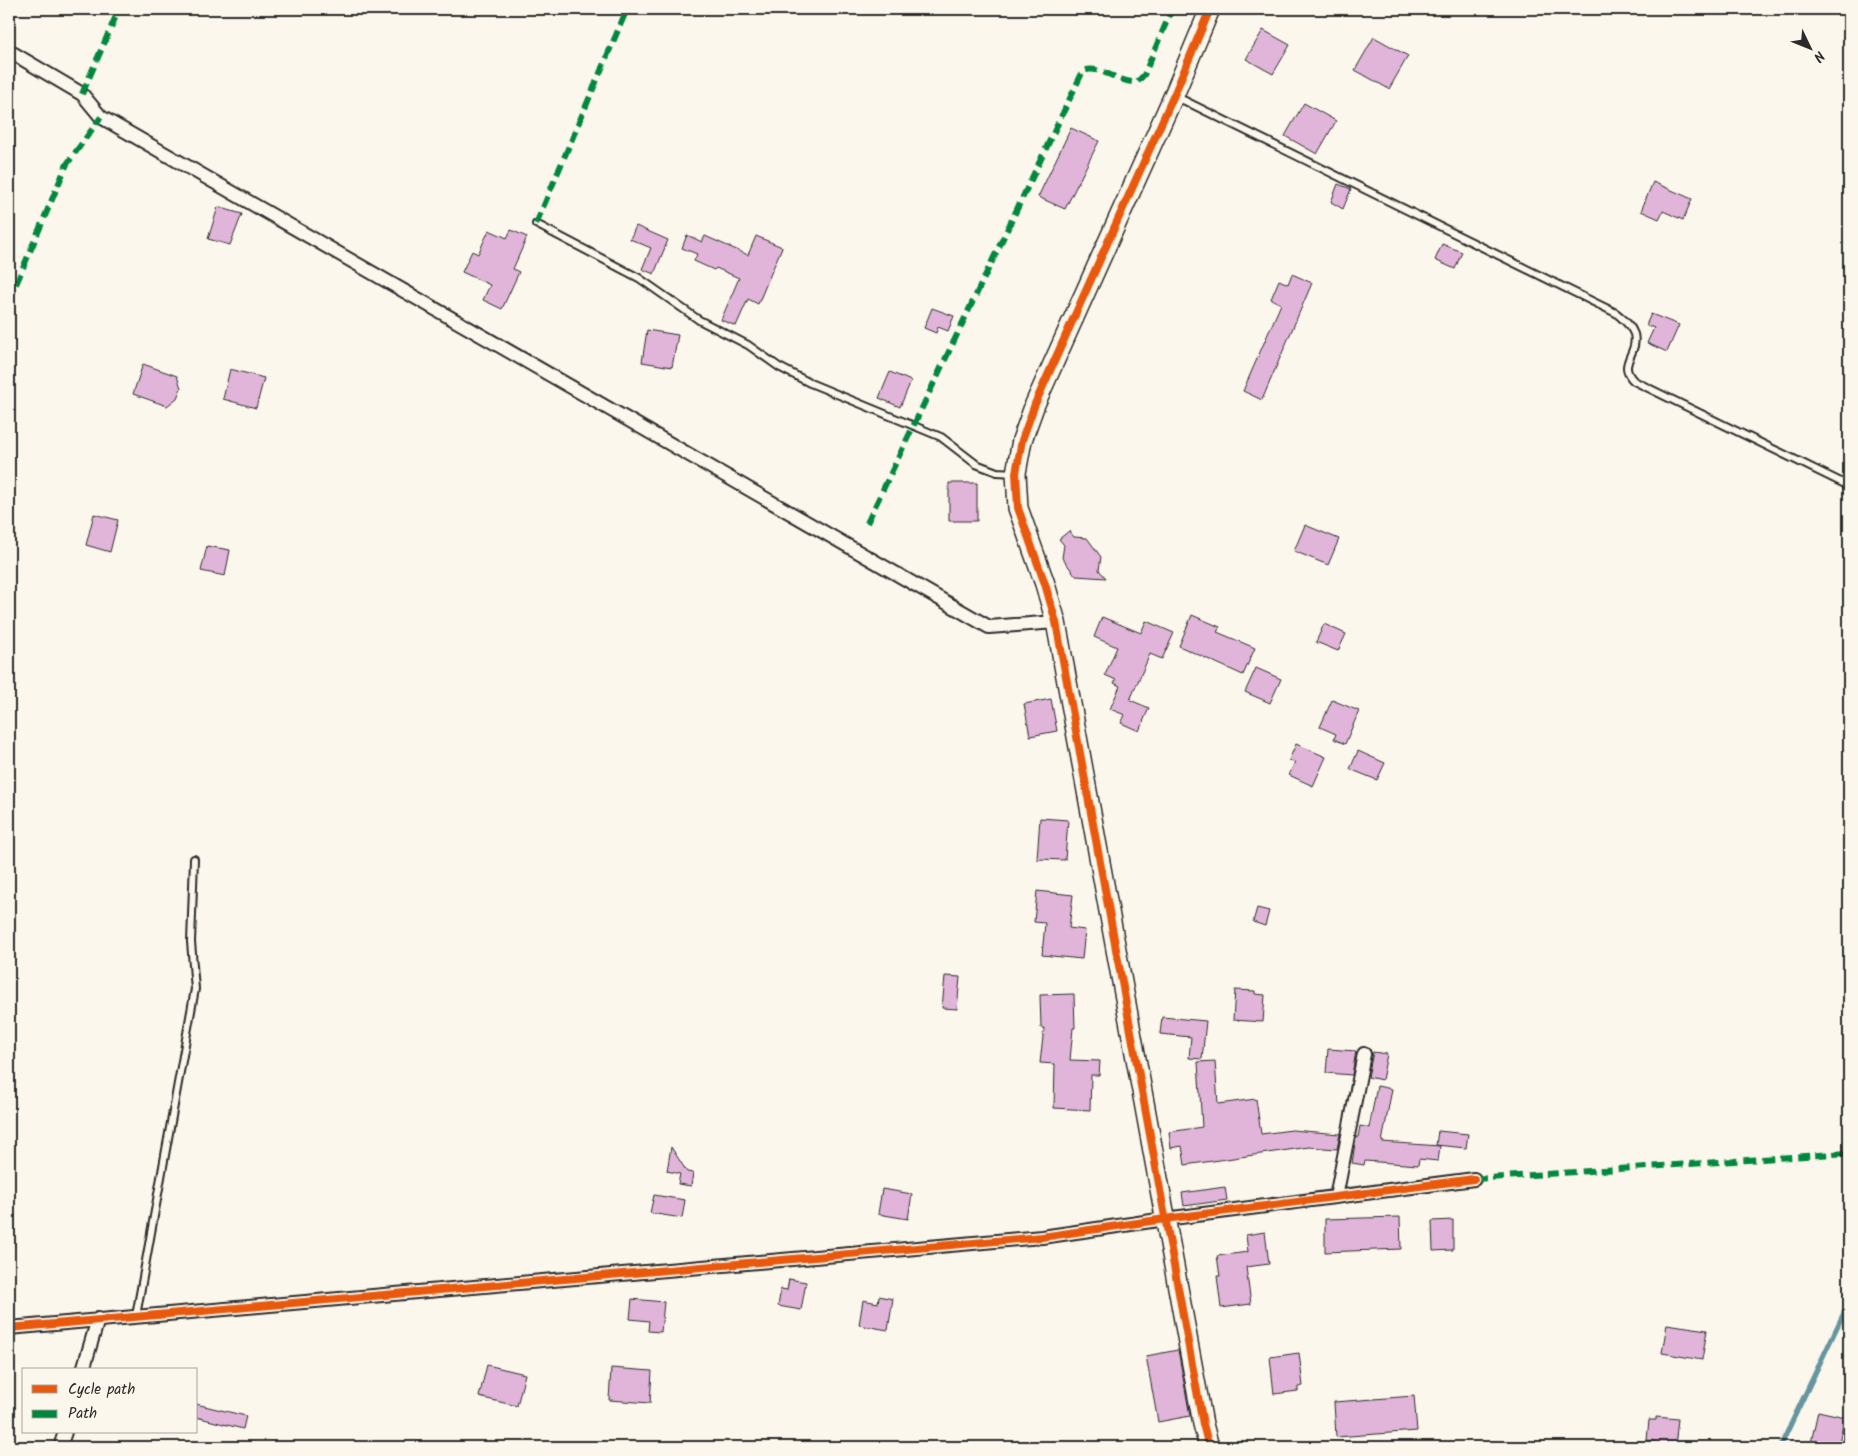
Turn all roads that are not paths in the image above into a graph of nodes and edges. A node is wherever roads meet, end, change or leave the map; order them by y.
1 (1210, 9) edge
2 (9, 51) edge
3 (1174, 96) junction
4 (536, 224) dead end
5 (1016, 473) junction
6 (1849, 486) edge
7 (1056, 622) junction
8 (194, 859) dead end
9 (1364, 1054) dead end
10 (1474, 1180) dead end
11 (1336, 1197) junction
12 (1165, 1219) junction
13 (136, 1316) junction
14 (98, 1319) junction
15 (9, 1328) edge
16 (84, 1368) edge
17 (64, 1434) edge
18 (1849, 1438) edge
19 (60, 1447) edge
20 (1209, 1447) edge
21 (1848, 1447) edge

1 - 3 street
2 - 7 street
3 - 5 street
3 - 6 lane
4 - 5 lane
5 - 7 street
7 - 12 street
8 - 13 lane
9 - 11 street
10 - 11 street
11 - 12 street
12 - 13 street
12 - 20 street
13 - 14 street
14 - 15 street
14 - 16 street
17 - 19 street
18 - 21 lane

